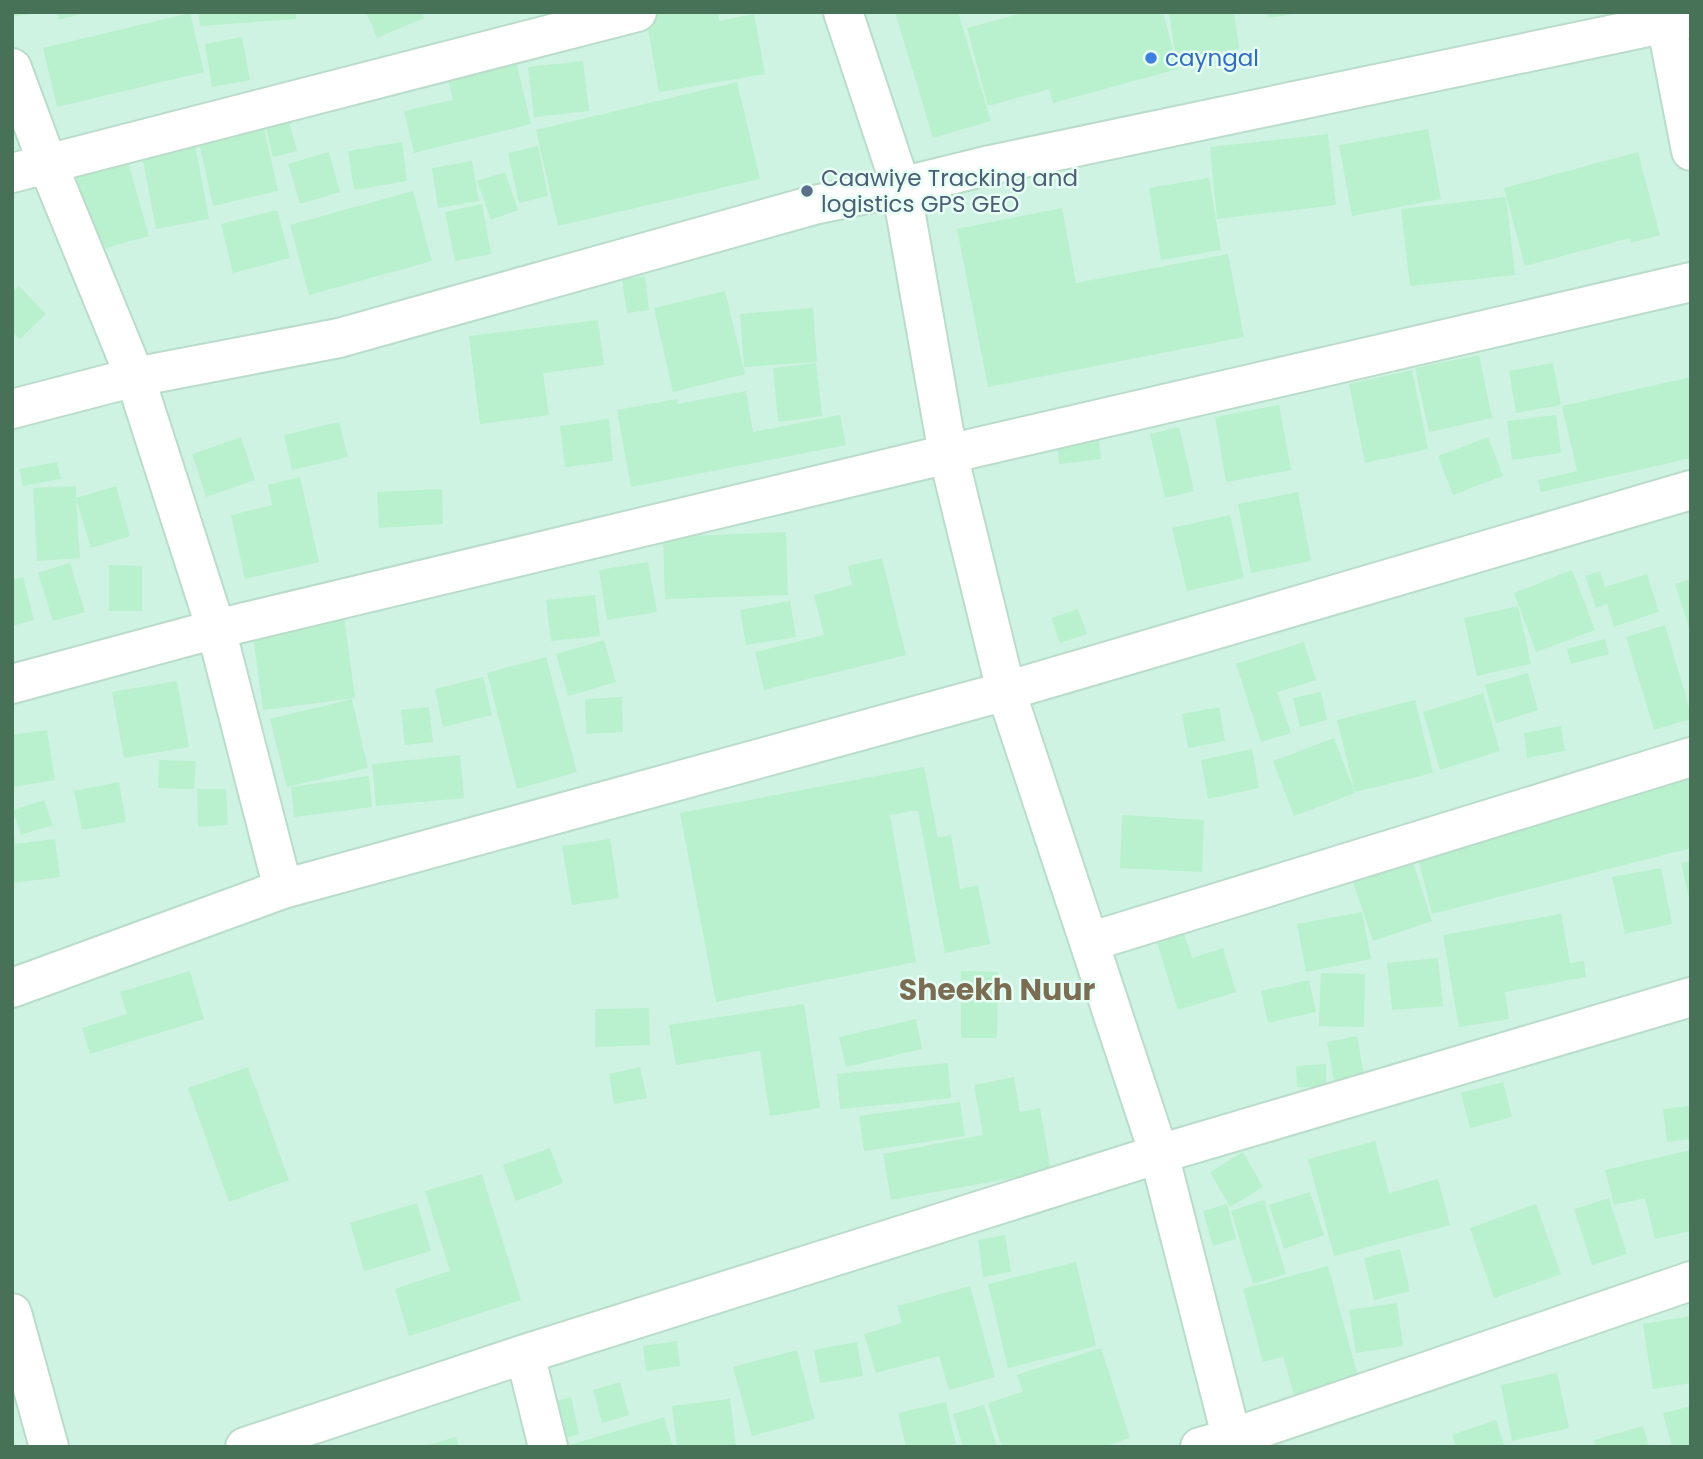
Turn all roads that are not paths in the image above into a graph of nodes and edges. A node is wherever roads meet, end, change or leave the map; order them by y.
1 (637, 12) edge
2 (843, 12) edge
3 (1674, 18) edge
4 (12, 68) edge
5 (1691, 151) edge
6 (30, 169) edge
7 (901, 187) junction
8 (1691, 282) edge
9 (135, 377) junction
10 (12, 409) edge
11 (948, 454) junction
12 (1691, 490) edge
13 (216, 629) junction
14 (12, 684) edge
15 (1006, 691) junction
16 (1691, 757) edge
17 (283, 889) junction
18 (1089, 942) junction
19 (12, 988) edge
20 (1691, 998) edge
21 (1159, 1154) junction
22 (1691, 1281) edge
23 (12, 1313) edge
24 (525, 1354) junction
25 (1222, 1444) edge
26 (49, 1447) edge
27 (246, 1447) edge
28 (548, 1447) edge

1 - 6 street
2 - 7 street
3 - 5 street
3 - 7 street
4 - 6 street
6 - 9 street
7 - 9 street
7 - 11 street
8 - 11 street
9 - 10 street
9 - 13 street
11 - 13 street
11 - 15 street
12 - 15 street
13 - 14 street
13 - 17 street
15 - 17 street
15 - 18 street
16 - 18 street
17 - 19 street
18 - 21 street
20 - 21 street
21 - 24 street
21 - 25 street
22 - 25 street
23 - 26 street
24 - 27 street
24 - 28 street

